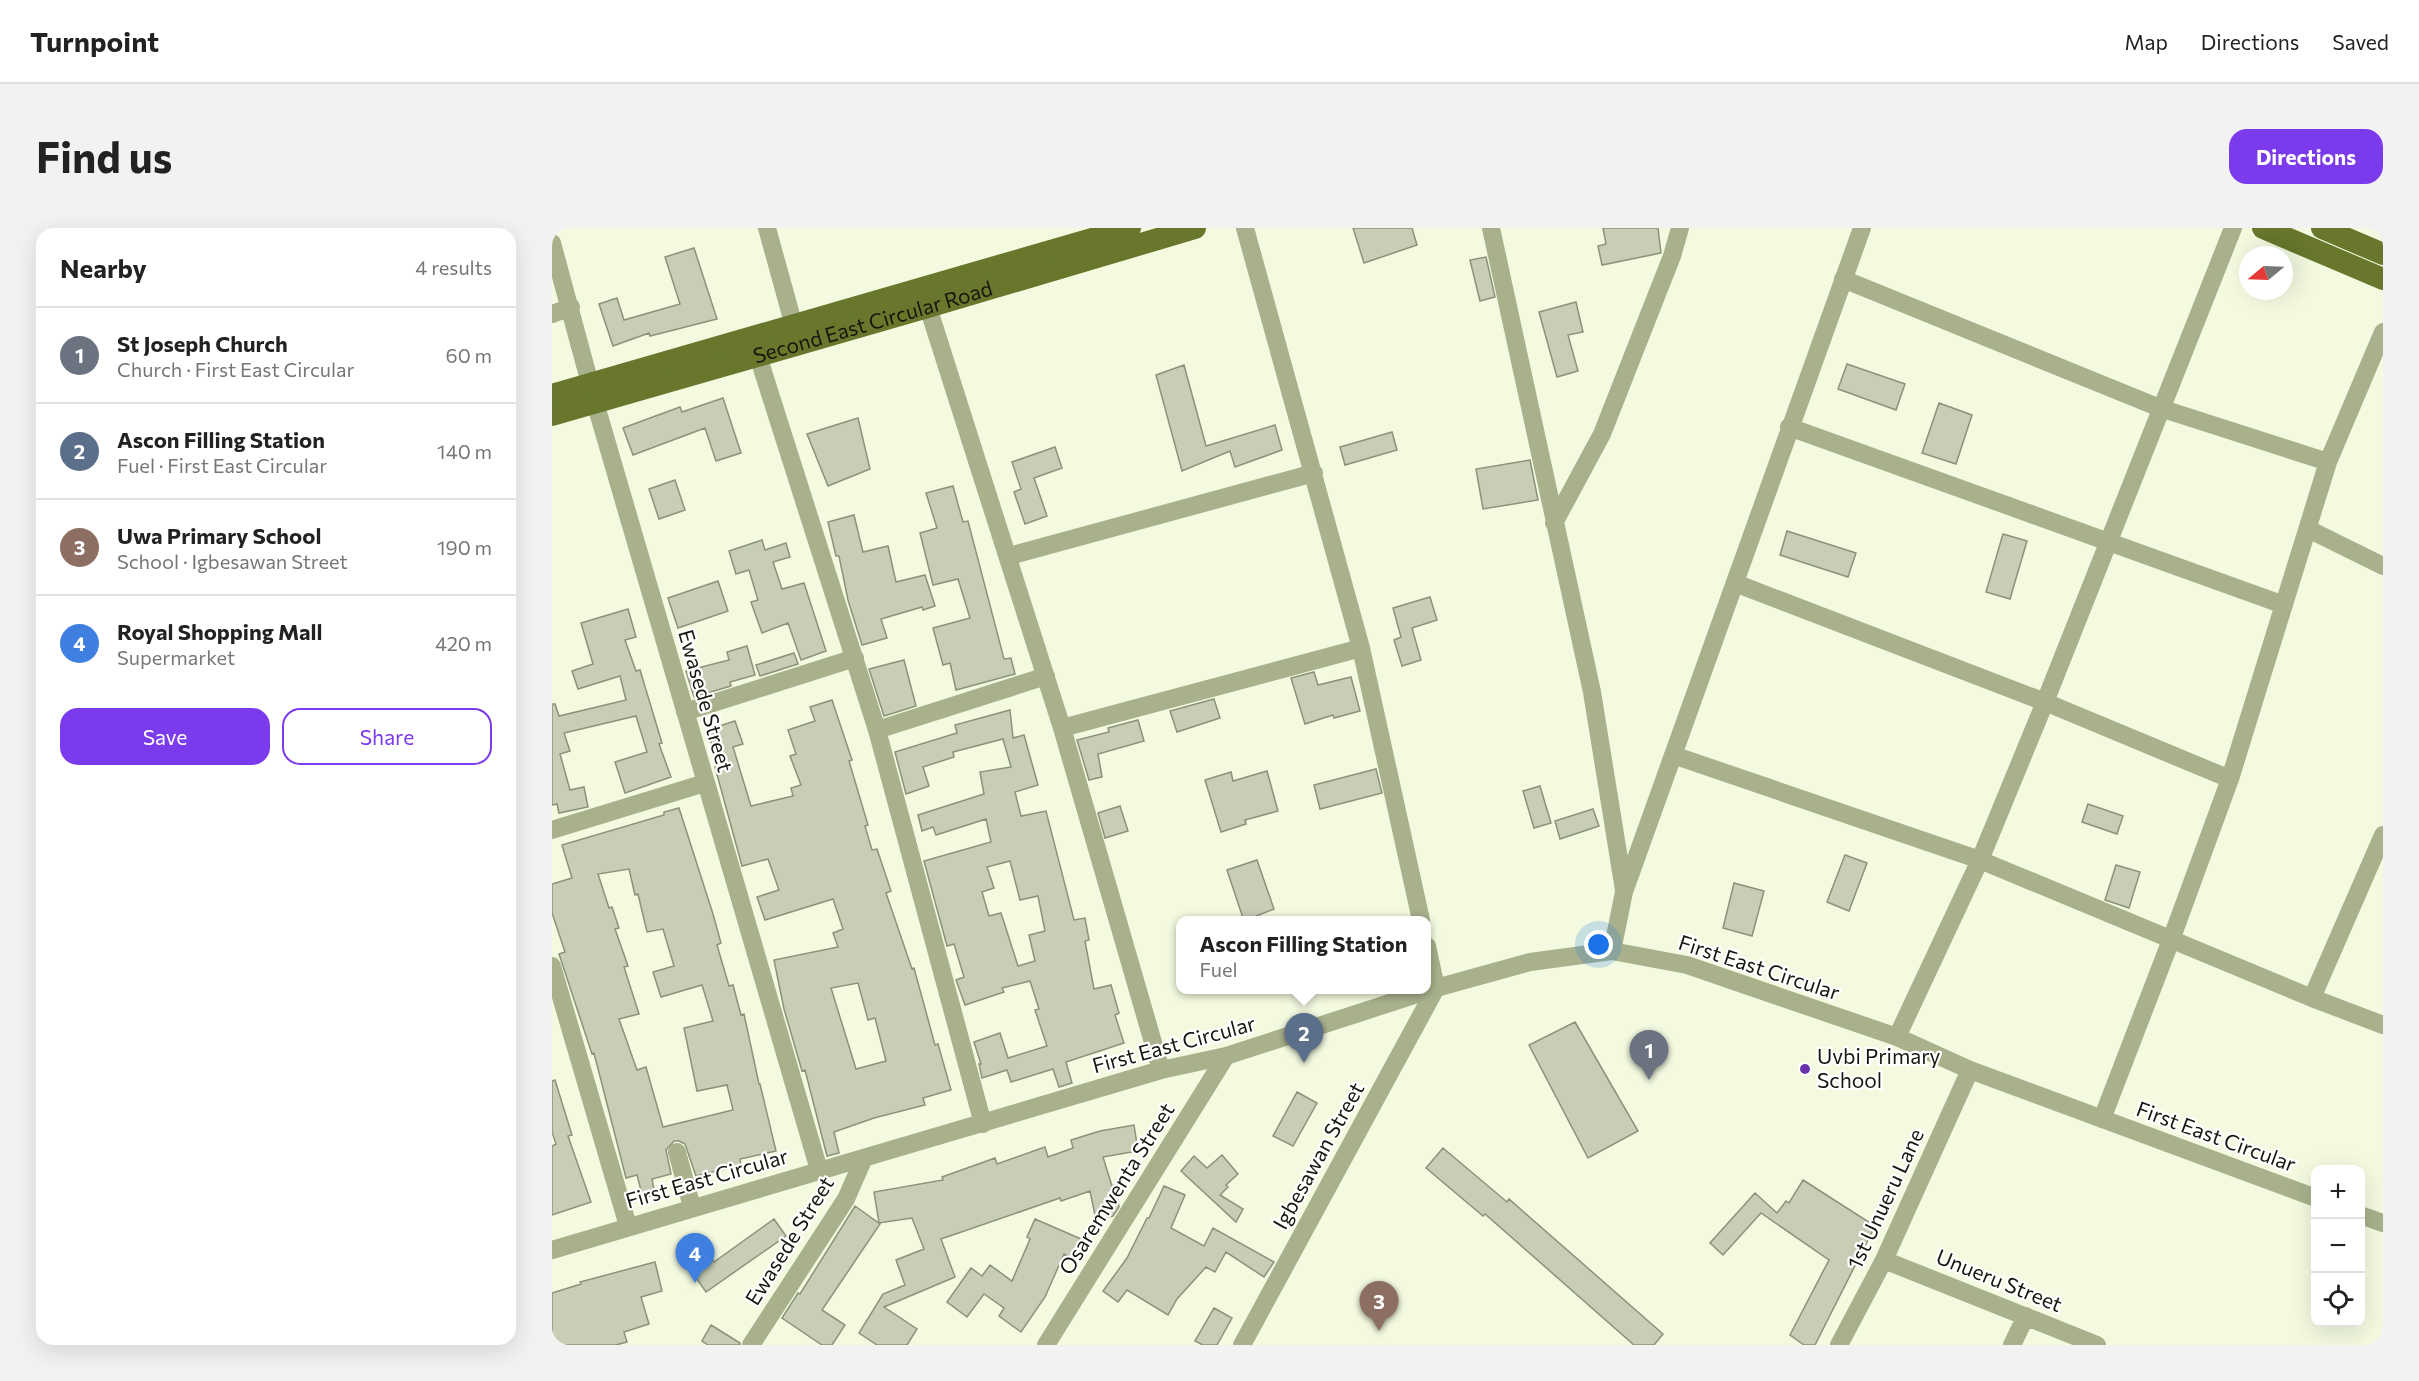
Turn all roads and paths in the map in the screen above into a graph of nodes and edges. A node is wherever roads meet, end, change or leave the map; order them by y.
1 (767, 228) edge
2 (1130, 228) edge
3 (1195, 228) edge
4 (1245, 228) edge
5 (1491, 228) edge
6 (1680, 228) edge
7 (1862, 228) edge
8 (2232, 228) edge
9 (2262, 228) edge
10 (2322, 228) edge
11 (1076, 236) edge
12 (552, 243) edge
13 (2380, 247) edge
14 (1843, 279) junction
15 (2383, 279) edge
16 (570, 307) junction
17 (928, 307) junction
18 (552, 314) edge
19 (794, 326) junction
20 (2383, 332) edge
21 (758, 356) junction
22 (593, 393) junction
23 (552, 395) edge
24 (2160, 408) junction
25 (552, 415) edge
26 (1790, 427) junction
27 (2328, 462) junction
28 (1314, 474) junction
29 (1554, 524) junction
30 (2308, 529) junction
31 (2108, 542) junction
32 (1009, 556) junction
33 (2383, 566) edge
34 (1735, 583) junction
35 (2284, 605) junction
36 (1361, 648) junction
37 (855, 658) junction
38 (1046, 676) junction
39 (2045, 702) junction
40 (685, 712) junction
41 (1062, 728) junction
42 (877, 730) junction
43 (1673, 755) junction
44 (2230, 779) junction
45 (705, 783) junction
46 (552, 830) edge
47 (2383, 836) edge
48 (1980, 860) junction
49 (1624, 892) junction
50 (1420, 916) edge
51 (2171, 940) junction
52 (1612, 951) junction
53 (1431, 965) edge
54 (552, 966) edge
55 (1436, 988) junction
56 (1431, 990) edge
57 (1417, 994) edge
58 (2312, 998) junction
59 (2383, 1025) edge
60 (1897, 1037) junction
61 (1226, 1056) junction
62 (1161, 1070) junction
63 (1970, 1070) junction
64 (2102, 1119) junction
65 (983, 1124) junction
66 (677, 1152) dead end
67 (864, 1158) junction
68 (819, 1170) junction
69 (2311, 1196) edge
70 (692, 1207) junction
71 (2365, 1216) edge
72 (2383, 1223) edge
73 (628, 1226) junction
74 (552, 1250) edge
75 (1884, 1260) junction
76 (2026, 1316) junction
77 (751, 1345) edge
78 (1046, 1345) edge
79 (1242, 1345) edge
80 (1839, 1345) edge
81 (2012, 1345) edge
82 (2097, 1345) edge

1 - 19 street
2 - 11 main road, Second East Circular Road
3 - 17 main road, Second East Circular Road
4 - 28 street
5 - 29 street
6 - 29 street
7 - 14 street
8 - 24 street
9 - 15 main road
10 - 13 main road
11 - 19 main road, Second East Circular Road
12 - 16 street, Ewasede Street
14 - 24 street
14 - 26 street
16 - 18 street
16 - 22 street, Ewasede Street
17 - 21 main road, Second East Circular Road
17 - 32 street
19 - 22 main road, Second East Circular Road
20 - 27 street
21 - 22 main road, Second East Circular Road
21 - 37 street
22 - 23 main road, Second East Circular Road
22 - 25 main road, Second East Circular Road
22 - 40 street, Ewasede Street
24 - 27 street
24 - 31 street
26 - 31 street
26 - 34 street
27 - 30 street
28 - 32 street
28 - 36 street
29 - 49 street
30 - 33 street
30 - 35 street
31 - 35 street
31 - 39 street
32 - 38 street
34 - 39 street
34 - 43 street
35 - 44 street
36 - 41 street
36 - 50 street
37 - 40 street
37 - 42 street
38 - 41 street
38 - 42 street
39 - 44 street
39 - 48 street
40 - 45 street, Ewasede Street
41 - 62 street
42 - 65 street
43 - 48 street
43 - 49 street
44 - 51 street
45 - 46 street
45 - 68 street, Ewasede Street
47 - 58 street
48 - 51 street
48 - 60 street
49 - 52 street
51 - 58 street
51 - 64 street
52 - 55 street, First East Circular
52 - 60 street, First East Circular
53 - 55 street
54 - 73 street
55 - 56 street, First East Circular
55 - 79 street, Igbesawan Street
57 - 61 street, First East Circular
58 - 59 street
60 - 63 street, First East Circular
61 - 62 street, First East Circular
61 - 78 street, Osaremwenta Street
62 - 65 street, First East Circular
63 - 64 street, First East Circular
63 - 75 street, 1st Unueru Lane
64 - 69 street, First East Circular
65 - 67 street, First East Circular
66 - 70 street
67 - 68 street, First East Circular
67 - 77 street, Ewasede Street
68 - 70 street, First East Circular
70 - 73 street, First East Circular
71 - 72 street
73 - 74 street, First East Circular
75 - 76 street, Unueru Street
75 - 80 street, 1st Unueru Lane
76 - 81 street
76 - 82 street, Unueru Street

